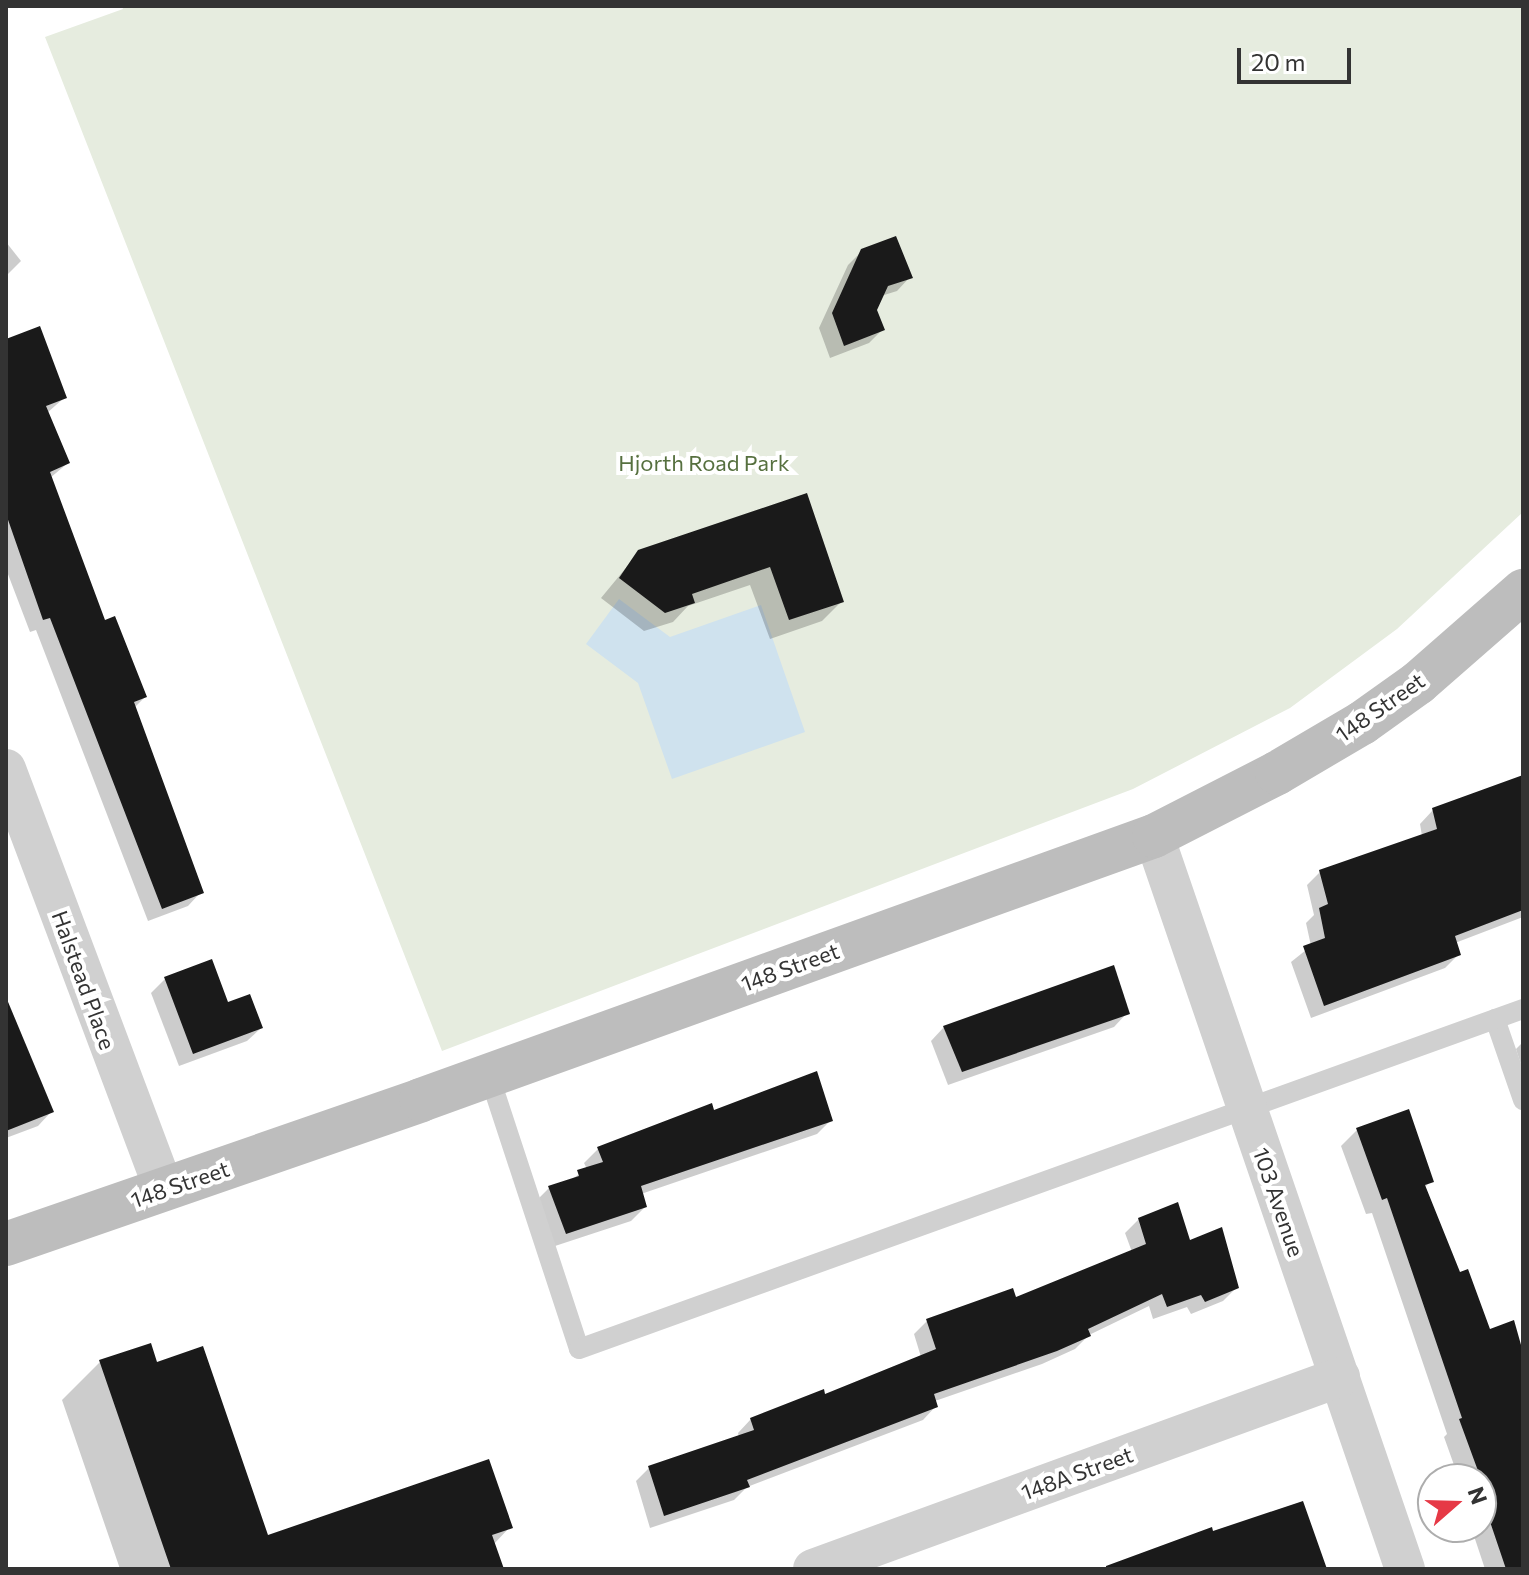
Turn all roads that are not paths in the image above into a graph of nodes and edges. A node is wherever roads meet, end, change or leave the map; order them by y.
1 (1523, 591) edge
2 (6, 769) edge
3 (1154, 836) junction
4 (1523, 1009) edge
5 (1495, 1019) junction
6 (489, 1075) junction
7 (1523, 1100) edge
8 (1248, 1110) junction
9 (164, 1190) junction
10 (6, 1244) edge
11 (1340, 1377) junction
12 (813, 1569) edge
13 (1405, 1569) edge

1 - 3 main road, 148 Street
2 - 9 street, Halstead Place
3 - 6 main road, 148 Street
3 - 8 street, 103 Avenue
4 - 5 lane
5 - 7 lane
5 - 8 lane
6 - 8 lane
6 - 9 main road, 148 Street
8 - 11 street, 103 Avenue
9 - 10 main road, 148 Street
11 - 12 street, 148A Street
11 - 13 street, 103 Avenue

